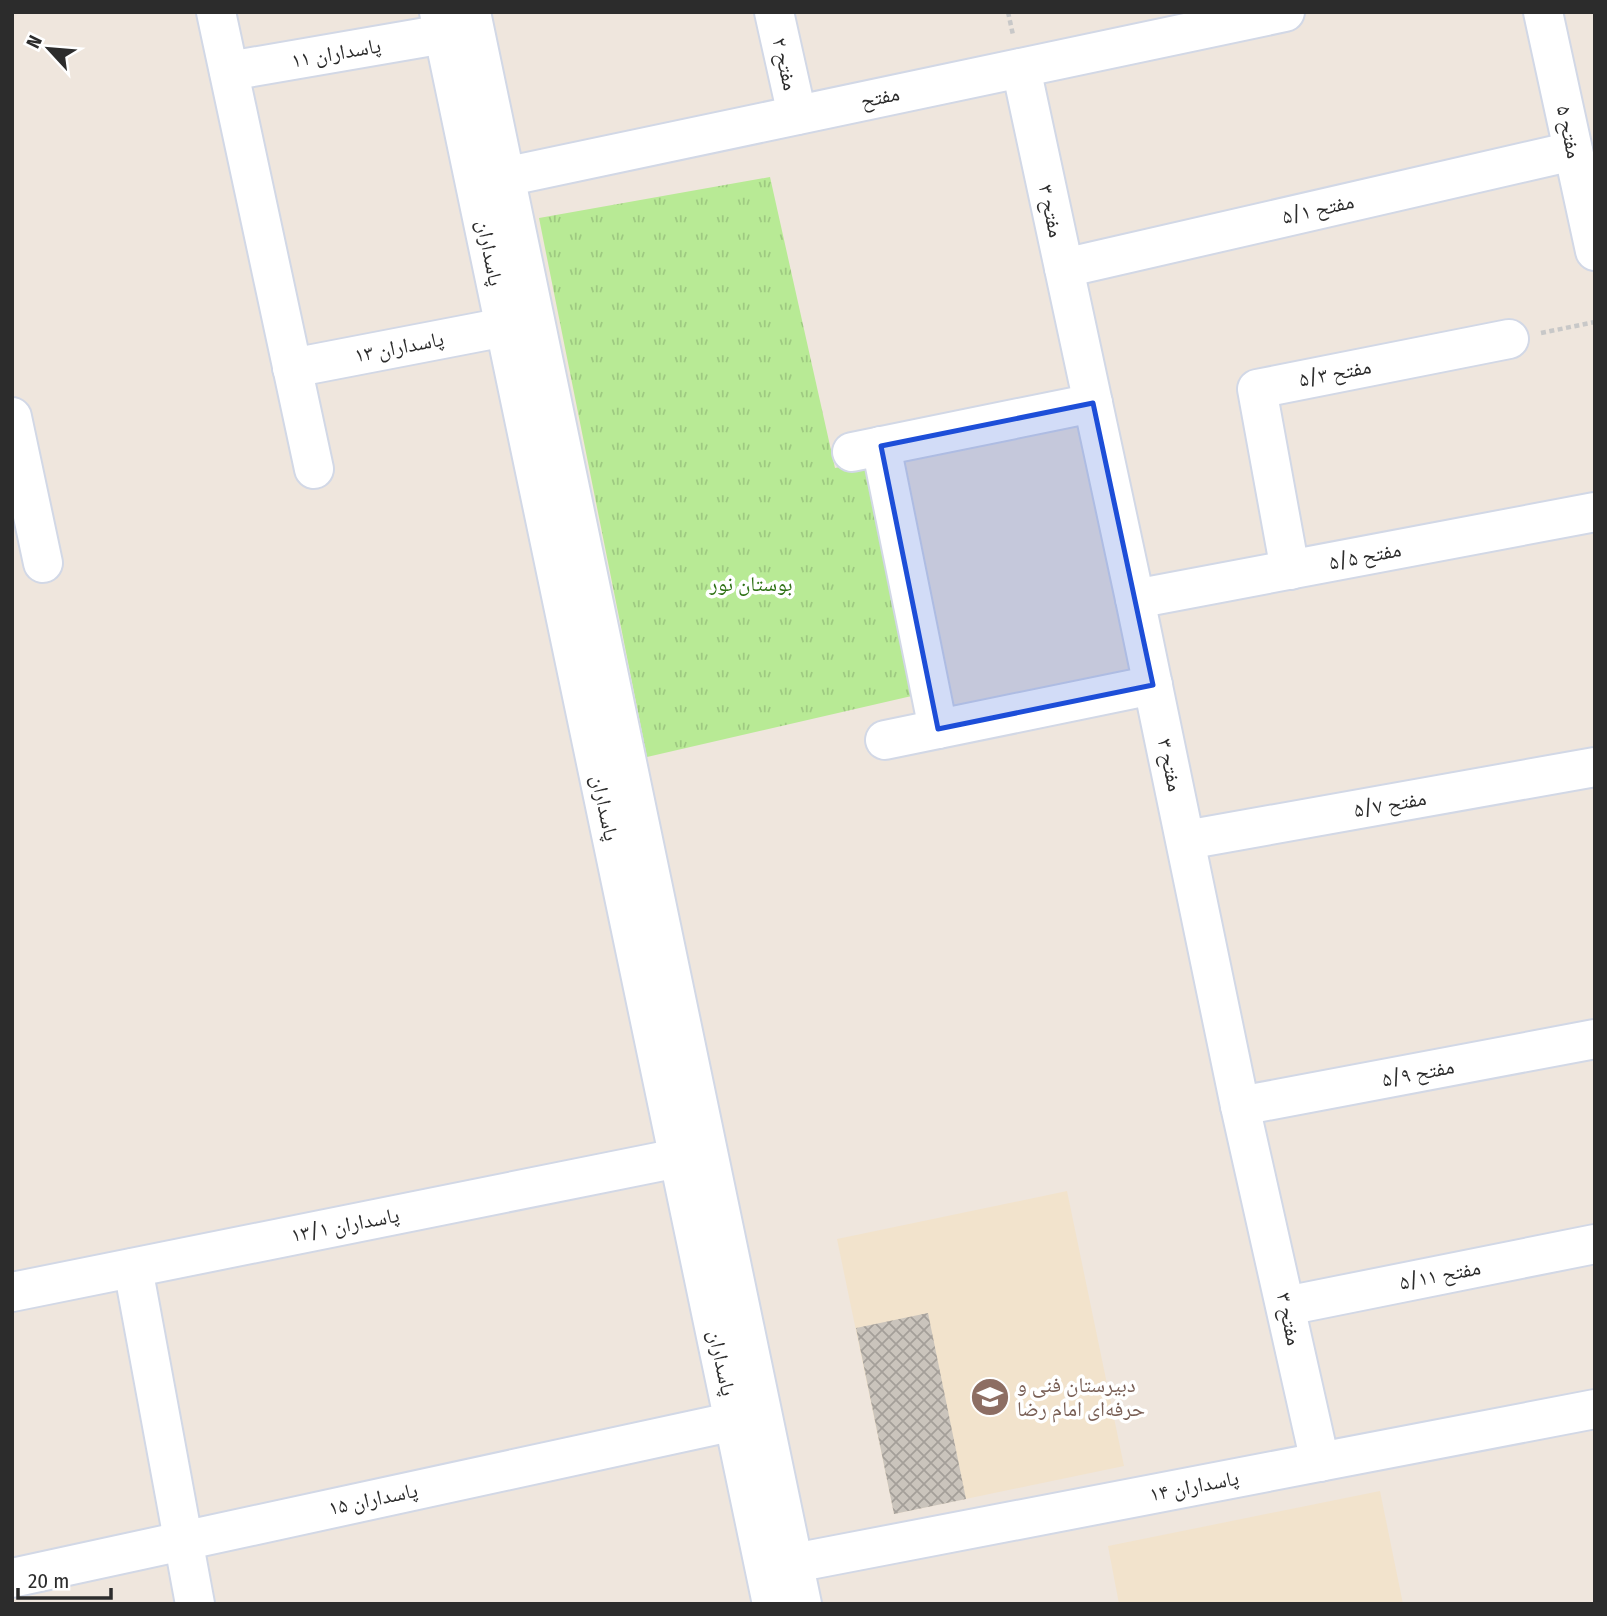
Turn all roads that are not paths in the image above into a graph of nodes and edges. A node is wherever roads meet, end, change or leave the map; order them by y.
1 (216, 12) edge
2 (774, 12) edge
3 (1285, 12) edge
4 (1544, 12) edge
5 (451, 20) edge
6 (1021, 68) junction
7 (229, 71) junction
8 (797, 115) junction
9 (1573, 150) junction
10 (490, 180) junction
11 (1595, 251) edge
12 (1064, 268) junction
13 (505, 327) junction
14 (1509, 339) road end
15 (292, 368) junction
16 (1093, 403) junction
17 (12, 417) edge
18 (314, 469) dead end
19 (1595, 512) edge
20 (43, 563) dead end
21 (1290, 570) junction
22 (1135, 599) junction
23 (1153, 685) junction
24 (938, 729) junction
25 (885, 740) dead end
26 (1595, 767) edge
27 (1186, 840) junction
28 (1595, 1039) edge
29 (1241, 1107) junction
30 (678, 1158) junction
31 (1595, 1244) edge
32 (133, 1268) junction
33 (12, 1292) edge
34 (1286, 1306) junction
35 (1595, 1409) edge
36 (735, 1421) junction
37 (1320, 1462) junction
38 (183, 1540) junction
39 (794, 1563) junction
40 (12, 1578) edge
41 (195, 1604) edge
42 (772, 1604) edge
43 (802, 1604) edge

1 - 7 street
2 - 8 street, مفتح ۲
3 - 6 street, مفتح
4 - 9 street, مفتح ۵
5 - 7 street, پاسداران ۱۱
5 - 10 street, پاسداران
6 - 8 street, مفتح
6 - 12 street, مفتح ۳
7 - 15 street
8 - 10 street, مفتح
9 - 11 street, مفتح ۵
9 - 12 street, مفتح ۵/۱
10 - 13 street, پاسداران
10 - 39 street, پاسداران
12 - 16 street, مفتح ۳
13 - 15 street, پاسداران ۱۳
13 - 30 street, پاسداران
14 - 21 street, مفتح ۵/۳
15 - 18 street
16 - 22 street, مفتح ۳
16 - 24 street
17 - 20 street
19 - 21 street, مفتح ۵/۵
21 - 22 street, مفتح ۵/۵
22 - 23 street, مفتح ۳
23 - 24 street
23 - 27 street, مفتح ۳
24 - 25 street
26 - 27 street, مفتح ۵/۷
27 - 29 street, مفتح ۳
28 - 29 street, مفتح ۵/۹
29 - 34 street, مفتح ۳
30 - 32 street, پاسداران ۱۳/۱
30 - 36 street, پاسداران
31 - 34 street, مفتح ۵/۱۱
32 - 33 street, پاسداران ۱۳/۱
32 - 38 street
34 - 37 street, مفتح ۳
35 - 37 street, پاسداران ۱۴
36 - 38 street, پاسداران ۱۵
36 - 42 street, پاسداران
37 - 39 street, پاسداران ۱۴
38 - 40 street, پاسداران ۱۵
38 - 41 street
39 - 43 street, پاسداران

